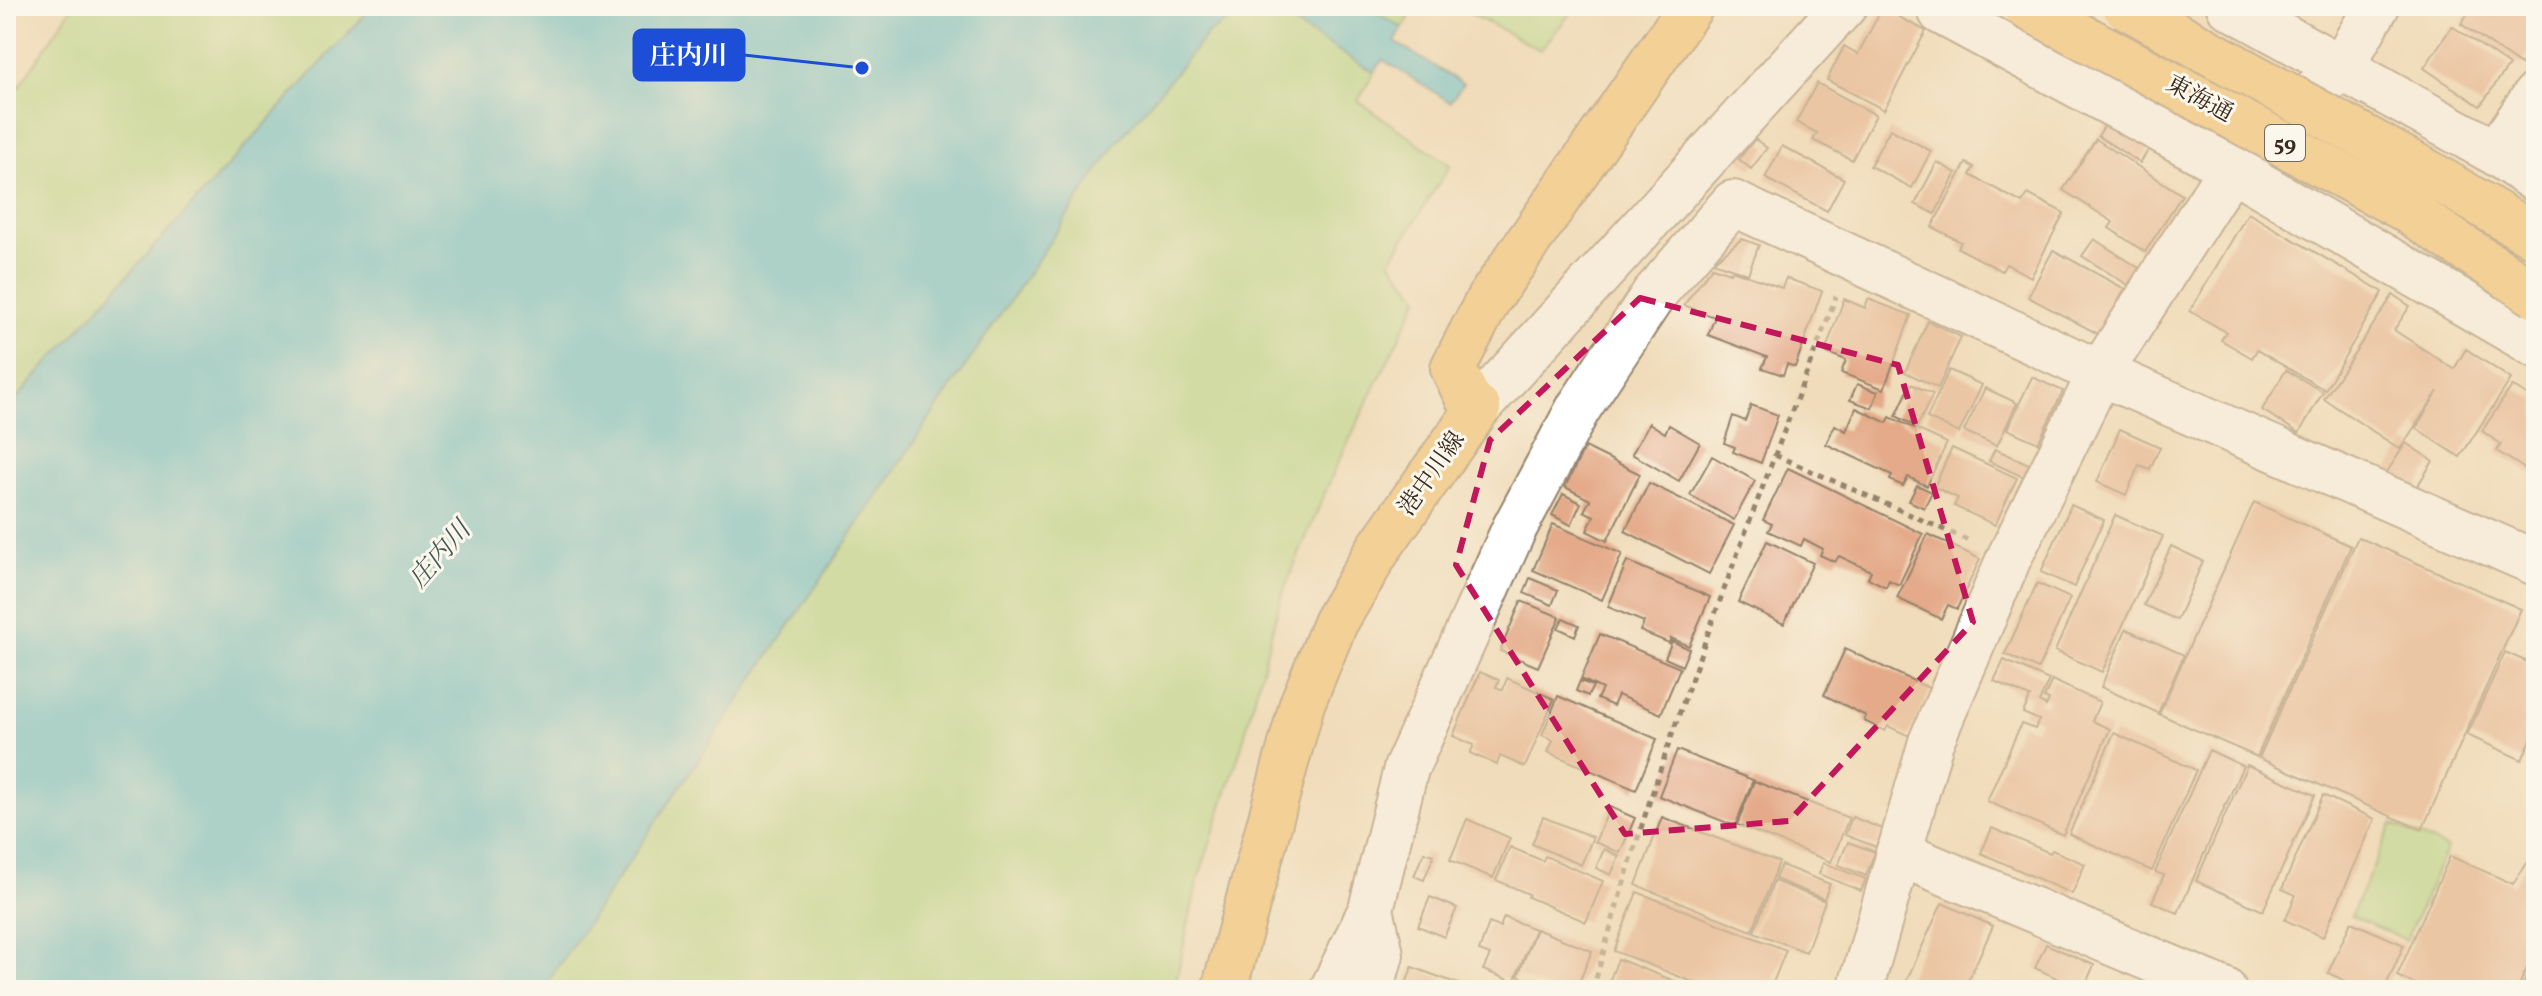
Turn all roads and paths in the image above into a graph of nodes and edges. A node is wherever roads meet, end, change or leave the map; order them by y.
1 (1691, 6) edge
2 (1844, 6) edge
3 (1945, 6) edge
4 (2025, 6) edge
5 (2125, 6) edge
6 (2229, 6) edge
7 (2377, 6) edge
8 (2342, 66) junction
9 (2536, 94) edge
10 (2496, 153) junction
11 (2231, 168) junction
12 (2536, 180) edge
13 (2536, 237) edge
14 (1851, 258) junction
15 (2536, 295) edge
16 (2536, 345) edge
17 (2100, 373) junction
18 (1478, 408) junction
19 (1775, 455) junction
20 (2009, 558) junction
21 (2536, 563) edge
22 (1898, 853) junction
23 (1371, 909) junction
24 (1224, 990) edge
25 (1332, 990) edge
26 (1371, 990) edge
27 (1593, 990) edge
28 (1860, 990) edge
29 (2224, 990) edge

1 - 18 main road, 港中川線
2 - 18 street
3 - 11 street
4 - 15 main road, 東海通 / 59, bridge
5 - 13 main road, 東海通 / 59, bridge
6 - 8 street
7 - 8 street
8 - 10 street
8 - 11 street
9 - 10 street
10 - 12 street
11 - 16 street
11 - 17 street
14 - 17 street
14 - 19 path
14 - 23 street
17 - 20 street
17 - 21 street
18 - 24 main road, 港中川線
19 - 20 path
19 - 27 path
20 - 22 street
22 - 28 street
22 - 29 street
23 - 25 street
23 - 26 street

